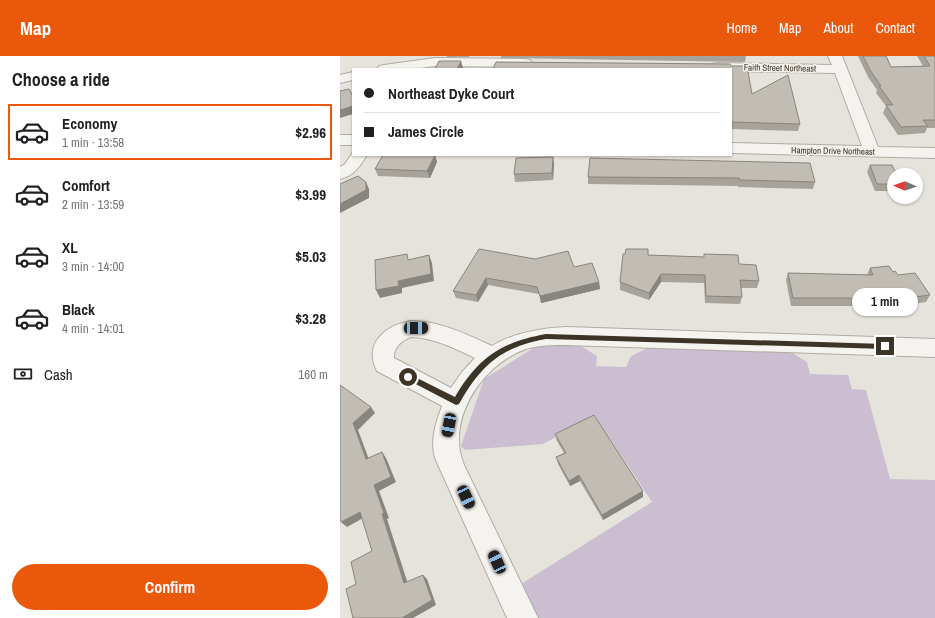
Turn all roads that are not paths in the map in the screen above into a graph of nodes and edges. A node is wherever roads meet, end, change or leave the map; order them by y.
1 (837, 63) edge
2 (536, 64) edge
3 (703, 67) edge
4 (391, 68) edge
5 (352, 76) edge
6 (340, 79) edge
7 (340, 140) edge
8 (352, 140) edge
9 (732, 148) edge
10 (872, 152) junction
11 (935, 153) edge
12 (358, 156) edge
13 (340, 174) edge
14 (935, 348) edge
15 (493, 357) junction
16 (456, 402) junction
17 (523, 618) edge

1 - 3 street, Faith Street Northeast
1 - 10 street
2 - 4 street
5 - 6 street
7 - 8 street
9 - 10 street, Hampton Drive Northeast
10 - 11 street, Hampton Drive Northeast
12 - 13 street
14 - 15 street
15 - 16 street
15 - 16 street
16 - 17 street

